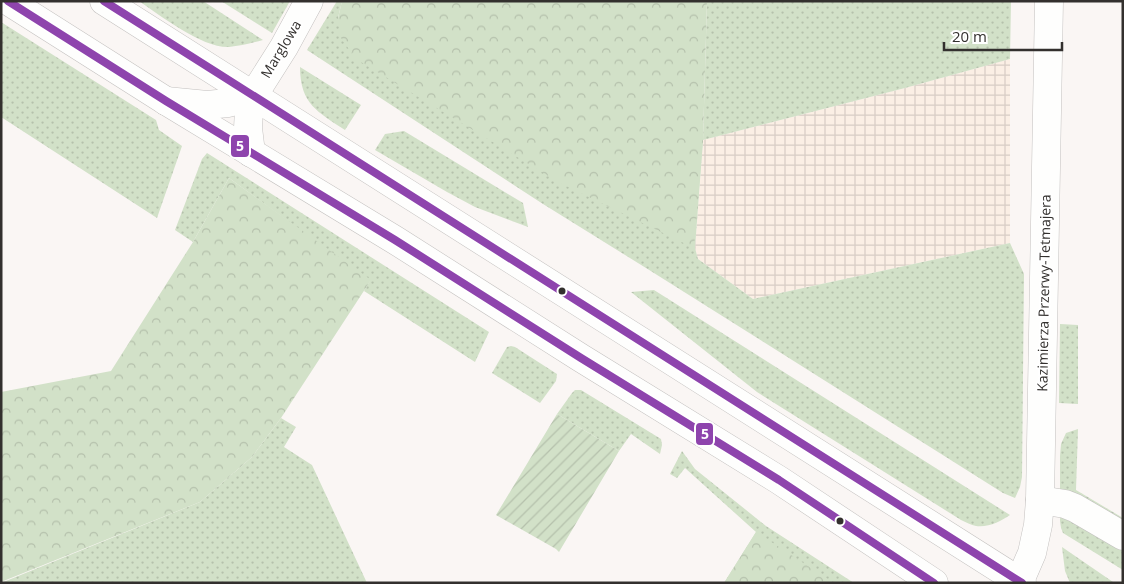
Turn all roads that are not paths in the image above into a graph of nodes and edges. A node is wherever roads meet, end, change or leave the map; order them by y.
1 (8, 1) edge
2 (104, 1) edge
3 (309, 1) edge
4 (1049, 1) edge
5 (253, 96) junction
6 (166, 101) junction
7 (251, 152) junction
8 (1040, 500) junction
9 (1123, 536) edge
10 (1019, 582) edge
11 (934, 583) edge

1 - 6 main road
2 - 5 main road
3 - 5 main road, Marglowa
4 - 8 main road, Kazimierza Przerwy-Tetmajera
5 - 6 main road
5 - 7 main road, Marglowa
5 - 10 main road
6 - 7 main road
7 - 11 main road
8 - 9 main road
8 - 10 main road, Kazimierza Przerwy-Tetmajera

